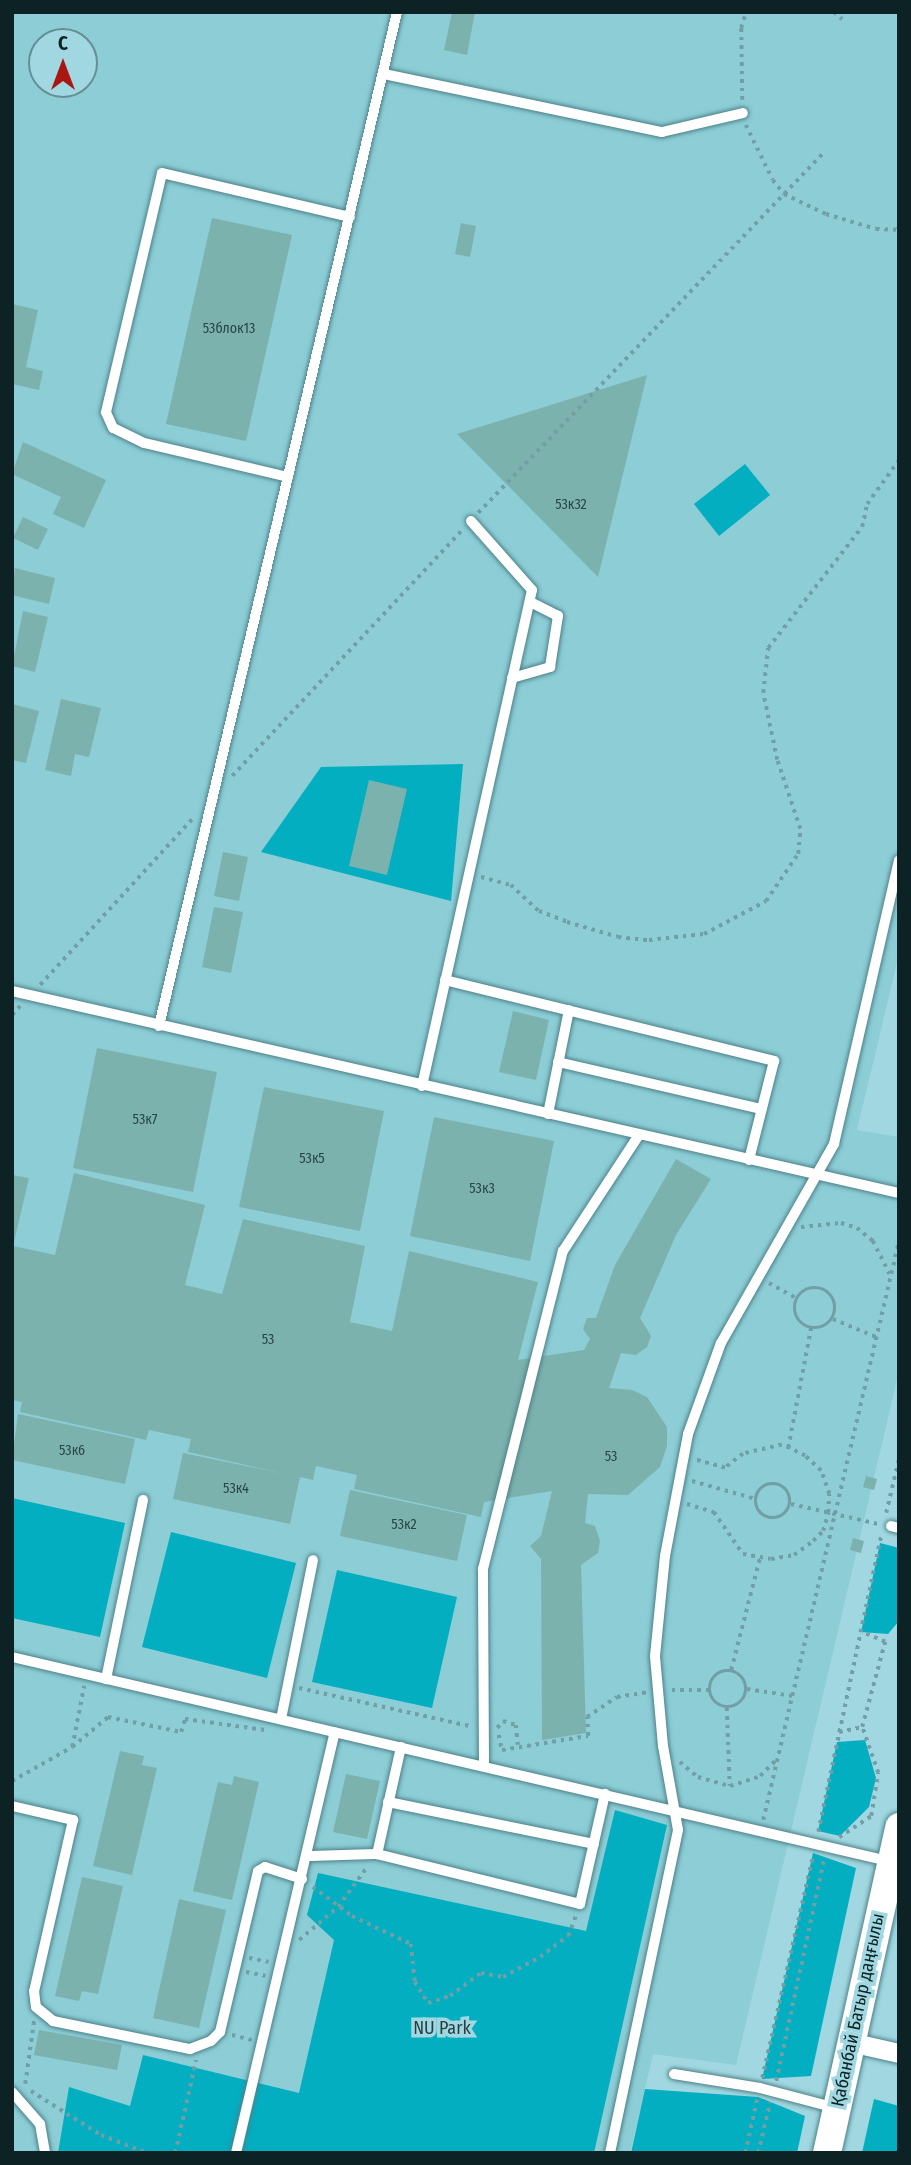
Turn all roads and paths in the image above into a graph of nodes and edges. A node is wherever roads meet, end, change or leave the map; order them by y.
1 (397, 12) edge
2 (746, 12) edge
3 (834, 12) edge
4 (842, 19) dead end
5 (384, 74) junction
6 (743, 113) junction
7 (823, 153) dead end
8 (784, 194) junction
9 (350, 217) junction
10 (899, 230) edge
11 (899, 460) edge
12 (288, 477) junction
13 (471, 521) junction
14 (530, 602) junction
15 (512, 678) junction
16 (211, 799) junction
17 (899, 860) edge
18 (469, 874) junction
19 (445, 979) junction
20 (12, 991) edge
21 (29, 996) junction
22 (569, 1010) junction
23 (12, 1015) edge
24 (159, 1026) junction
25 (558, 1062) junction
26 (422, 1086) junction
27 (762, 1109) junction
28 (548, 1114) junction
29 (639, 1135) junction
30 (749, 1160) junction
31 (820, 1175) junction
32 (899, 1193) edge
33 (784, 1230) junction
34 (899, 1240) edge
35 (756, 1276) junction
36 (890, 1276) junction
37 (798, 1299) junction
38 (833, 1319) junction
39 (811, 1327) junction
40 (876, 1337) junction
41 (788, 1448) junction
42 (684, 1457) junction
43 (899, 1458) edge
44 (680, 1477) junction
45 (756, 1499) junction
46 (143, 1500) dead end
47 (675, 1501) junction
48 (791, 1504) junction
49 (828, 1513) junction
50 (834, 1514) junction
51 (891, 1526) edge
52 (760, 1557) junction
53 (313, 1560) dead end
54 (861, 1632) junction
55 (12, 1657) edge
56 (731, 1671) junction
57 (86, 1674) junction
58 (106, 1679) junction
59 (288, 1686) junction
60 (747, 1689) junction
61 (659, 1690) junction
62 (711, 1690) junction
63 (793, 1696) junction
64 (727, 1707) junction
65 (269, 1717) junction
66 (281, 1720) junction
67 (862, 1727) junction
68 (483, 1731) junction
69 (335, 1732) junction
70 (839, 1732) junction
71 (518, 1745) junction
72 (663, 1746) junction
73 (72, 1747) junction
74 (401, 1747) junction
75 (779, 1758) junction
76 (484, 1766) junction
77 (12, 1782) edge
78 (730, 1786) junction
79 (605, 1794) junction
80 (388, 1802) junction
81 (12, 1806) edge
82 (675, 1809) junction
83 (899, 1827) edge
84 (761, 1830) junction
85 (816, 1843) junction
86 (594, 1844) junction
87 (827, 1846) junction
88 (376, 1854) junction
89 (308, 1856) junction
90 (891, 1861) junction
91 (302, 1879) junction
92 (580, 1904) junction
93 (338, 1907) junction
94 (285, 1948) junction
95 (237, 1955) junction
96 (279, 1965) junction
97 (234, 1969) junction
98 (276, 1979) junction
99 (36, 2007) junction
100 (220, 2032) junction
101 (261, 2042) junction
102 (850, 2042) junction
103 (198, 2048) junction
104 (899, 2053) edge
105 (674, 2074) dead end
106 (760, 2088) junction
107 (772, 2091) junction
108 (12, 2092) edge
109 (836, 2108) junction
110 (45, 2153) edge
111 (147, 2153) edge
112 (175, 2153) edge
113 (236, 2153) edge
114 (610, 2153) edge
115 (746, 2153) edge
116 (758, 2153) edge
117 (827, 2153) edge

1 - 5 lane
2 - 6 path
3 - 4 path
5 - 6 lane
5 - 9 lane
6 - 8 path
7 - 8 path
8 - 10 path
8 - 13 path
9 - 12 lane
9 - 12 lane
11 - 18 path
12 - 16 lane
13 - 14 lane
13 - 16 path
14 - 15 lane
14 - 15 lane
15 - 18 lane
16 - 21 path
16 - 24 lane
17 - 31 lane
18 - 19 lane
19 - 22 lane
19 - 26 lane
20 - 21 lane
21 - 23 path
21 - 24 lane
22 - 25 lane
22 - 27 lane
24 - 26 lane
25 - 27 lane
25 - 28 lane
26 - 28 lane
27 - 30 lane
28 - 29 lane
29 - 30 lane
29 - 68 lane
30 - 31 lane
31 - 32 lane
31 - 33 lane
33 - 35 lane
33 - 36 path
34 - 36 path
35 - 37 path
35 - 42 lane
36 - 40 path
37 - 38 path
37 - 39 path
38 - 39 path
38 - 40 path
39 - 41 path
40 - 50 path
41 - 42 path
41 - 49 path
42 - 44 lane
43 - 51 path
44 - 45 path
44 - 47 lane
45 - 48 path
45 - 48 path
46 - 58 lane
47 - 52 path
47 - 61 lane
48 - 49 path
49 - 50 path
49 - 52 path
50 - 51 path
50 - 63 path
51 - 54 path
52 - 56 path
53 - 59 lane
54 - 67 path
54 - 70 path
55 - 57 lane
56 - 60 path
56 - 62 path
57 - 58 lane
57 - 73 path
58 - 65 lane
59 - 66 lane
59 - 68 path
60 - 63 path
60 - 64 path
61 - 62 path
61 - 71 path
61 - 72 lane
62 - 64 path
63 - 75 path
64 - 78 path
65 - 66 lane
65 - 73 path
66 - 69 lane
67 - 70 path
67 - 87 path
68 - 76 lane
69 - 74 lane
69 - 89 lane
70 - 85 path
71 - 71 path
72 - 78 path
72 - 82 lane
73 - 77 path
74 - 76 lane
74 - 80 lane
75 - 78 path
75 - 84 path
76 - 79 lane
79 - 82 lane
79 - 86 lane
80 - 86 lane
80 - 88 lane
81 - 99 lane
82 - 84 lane
82 - 114 lane
83 - 90 main road, Қабанбай Батыр даңғылы
84 - 85 lane
85 - 87 lane
85 - 106 path
86 - 92 lane
87 - 90 lane
87 - 107 path
88 - 89 lane
88 - 92 lane
88 - 93 path
89 - 91 lane
90 - 102 main road, Қабанбай Батыр даңғылы
91 - 93 path
91 - 94 lane
91 - 95 lane
92 - 93 path
93 - 94 path
94 - 96 lane
95 - 96 path
95 - 97 lane
96 - 98 lane
97 - 98 path
97 - 100 lane
98 - 101 lane
99 - 103 lane
99 - 111 path
100 - 101 path
100 - 103 lane
101 - 113 lane
102 - 104 street
102 - 109 main road, Қабанбай Батыр даңғылы
103 - 112 path
105 - 106 lane
106 - 107 lane
106 - 115 path
107 - 109 lane
107 - 116 path
108 - 110 lane
109 - 117 main road, Қабанбай Батыр даңғылы

